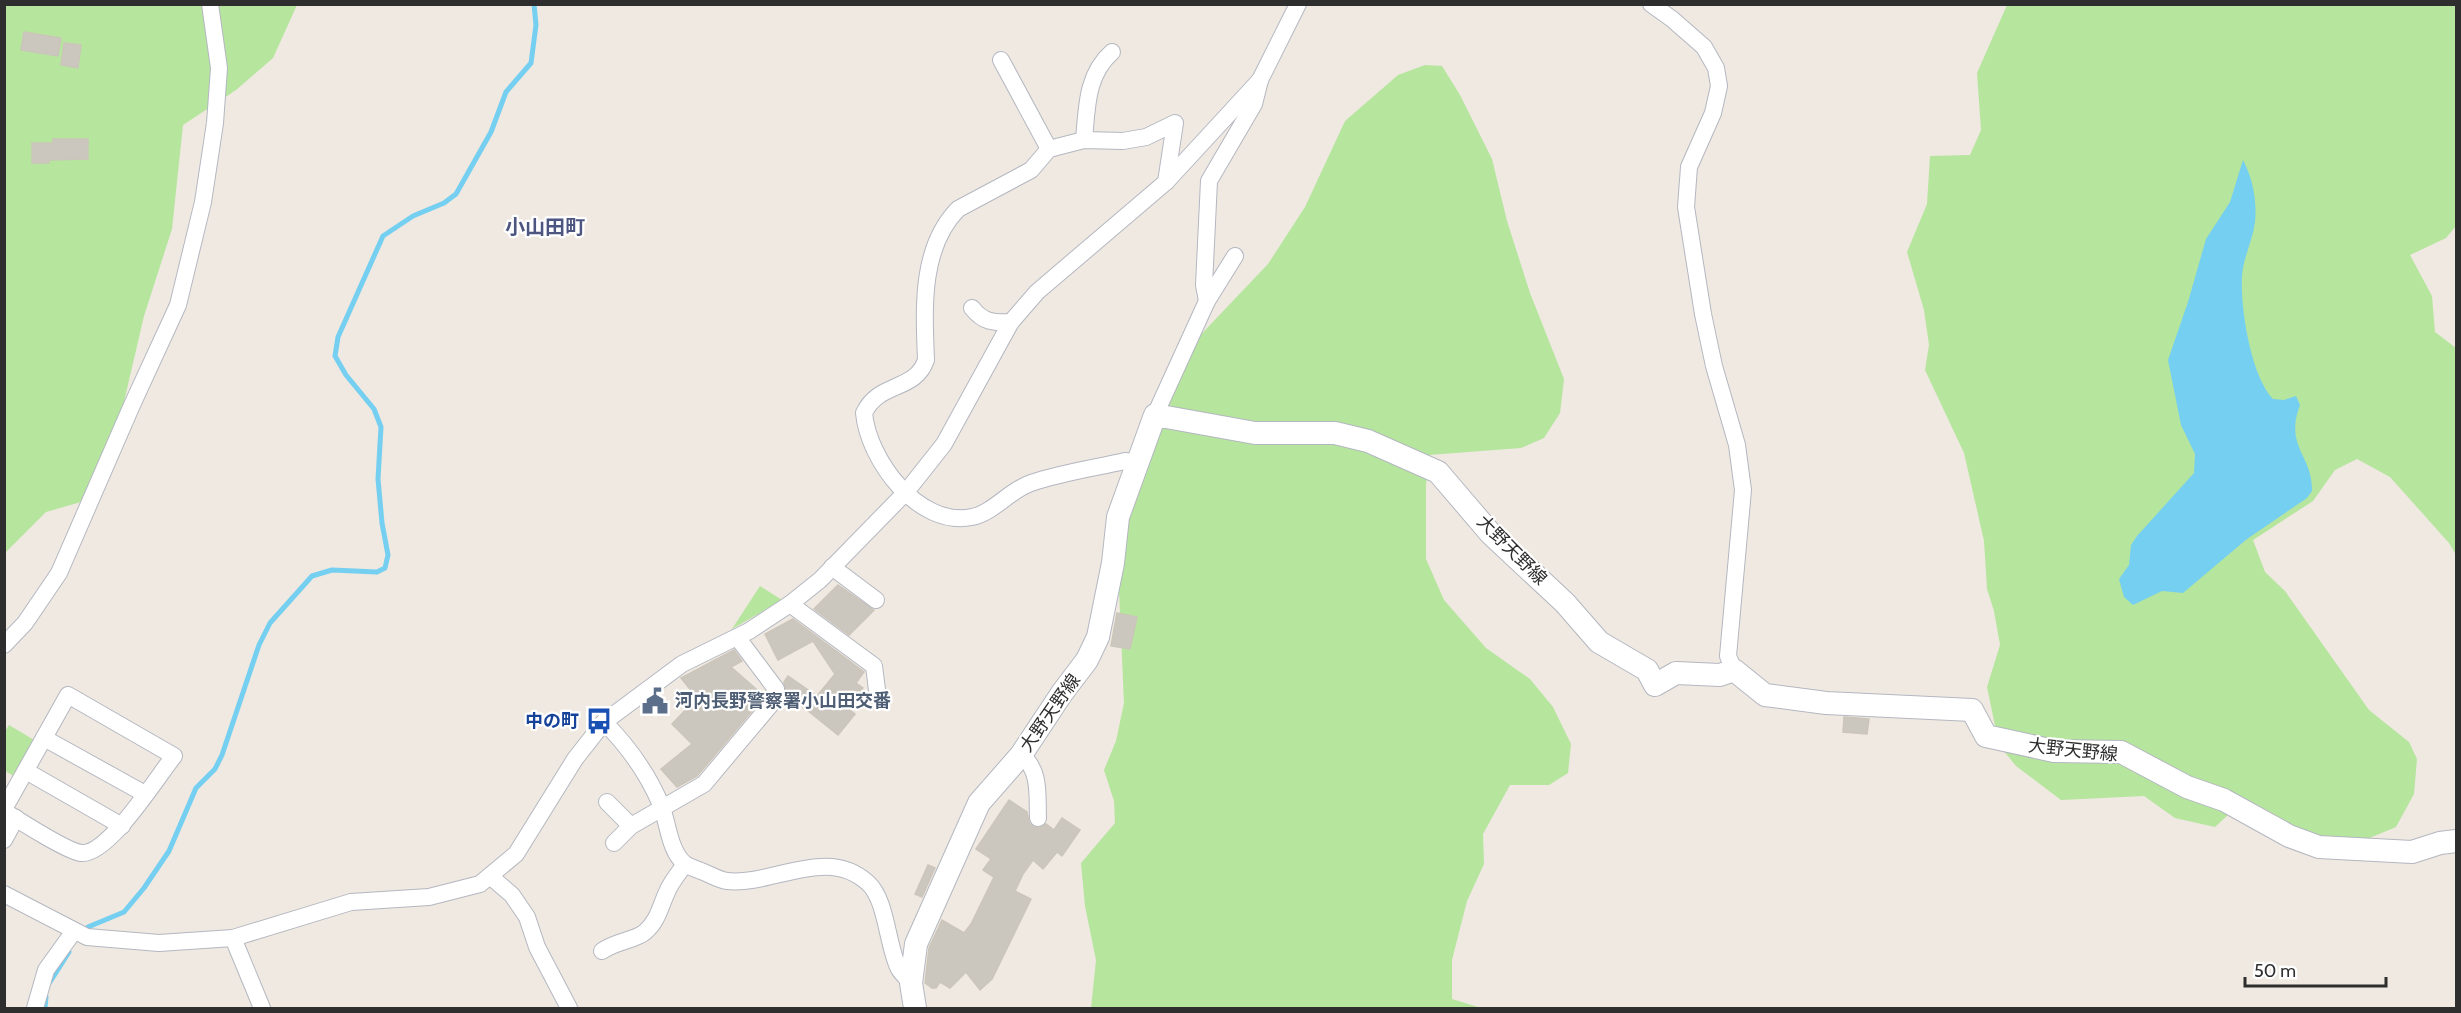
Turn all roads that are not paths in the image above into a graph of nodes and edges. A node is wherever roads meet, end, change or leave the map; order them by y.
1 (210, 4) edge
2 (1298, 4) edge
3 (1651, 4) edge
4 (1112, 52) dead end
5 (1001, 60) dead end
6 (1260, 80) junction
7 (1084, 140) junction
8 (1049, 149) junction
9 (1166, 182) junction
10 (1234, 256) dead end
11 (908, 294) dead end
12 (924, 302) junction
13 (1207, 302) junction
14 (972, 308) dead end
15 (1011, 322) junction
16 (1155, 415) junction
17 (1137, 463) junction
18 (906, 492) junction
19 (832, 567) junction
20 (876, 600) dead end
21 (790, 604) junction
22 (738, 637) junction
23 (4, 645) edge
24 (1734, 670) junction
25 (877, 690) dead end
26 (604, 722) junction
27 (44, 738) junction
28 (1021, 755) junction
29 (26, 771) junction
30 (145, 794) junction
31 (607, 802) dead end
32 (662, 806) junction
33 (8, 813) edge
34 (1038, 818) dead end
35 (122, 826) junction
36 (631, 826) junction
37 (4, 840) edge
38 (2457, 842) edge
39 (614, 843) dead end
40 (685, 864) junction
41 (491, 877) junction
42 (4, 894) edge
43 (80, 933) junction
44 (233, 938) junction
45 (602, 951) dead end
46 (911, 983) junction
47 (35, 1008) edge
48 (262, 1008) edge
49 (569, 1008) edge
50 (915, 1008) edge

1 - 23 street
2 - 6 street
3 - 24 street
4 - 7 street
5 - 8 street
6 - 9 street
6 - 13 street
7 - 8 street
7 - 9 street
8 - 12 street
9 - 15 street
10 - 13 street
11 - 12 street
12 - 18 street
13 - 16 street
14 - 15 street
15 - 18 street
16 - 17 main road, 大野天野線
16 - 24 main road, 大野天野線
17 - 18 street
17 - 28 main road, 大野天野線
18 - 19 street
19 - 20 street
19 - 21 street
21 - 22 street
21 - 25 street
22 - 26 street
22 - 32 street
24 - 38 main road, 大野天野線
26 - 32 street
26 - 41 street
27 - 29 street
27 - 30 street
27 - 30 street
28 - 34 street
28 - 46 main road, 大野天野線
29 - 33 street
29 - 35 street
30 - 35 street
31 - 36 street
32 - 36 street
32 - 40 street
33 - 35 street
33 - 37 street
36 - 39 street
40 - 45 street
40 - 46 street
41 - 44 street
41 - 49 street
42 - 43 street
43 - 44 street
43 - 47 street
44 - 48 street
46 - 50 main road, 大野天野線

